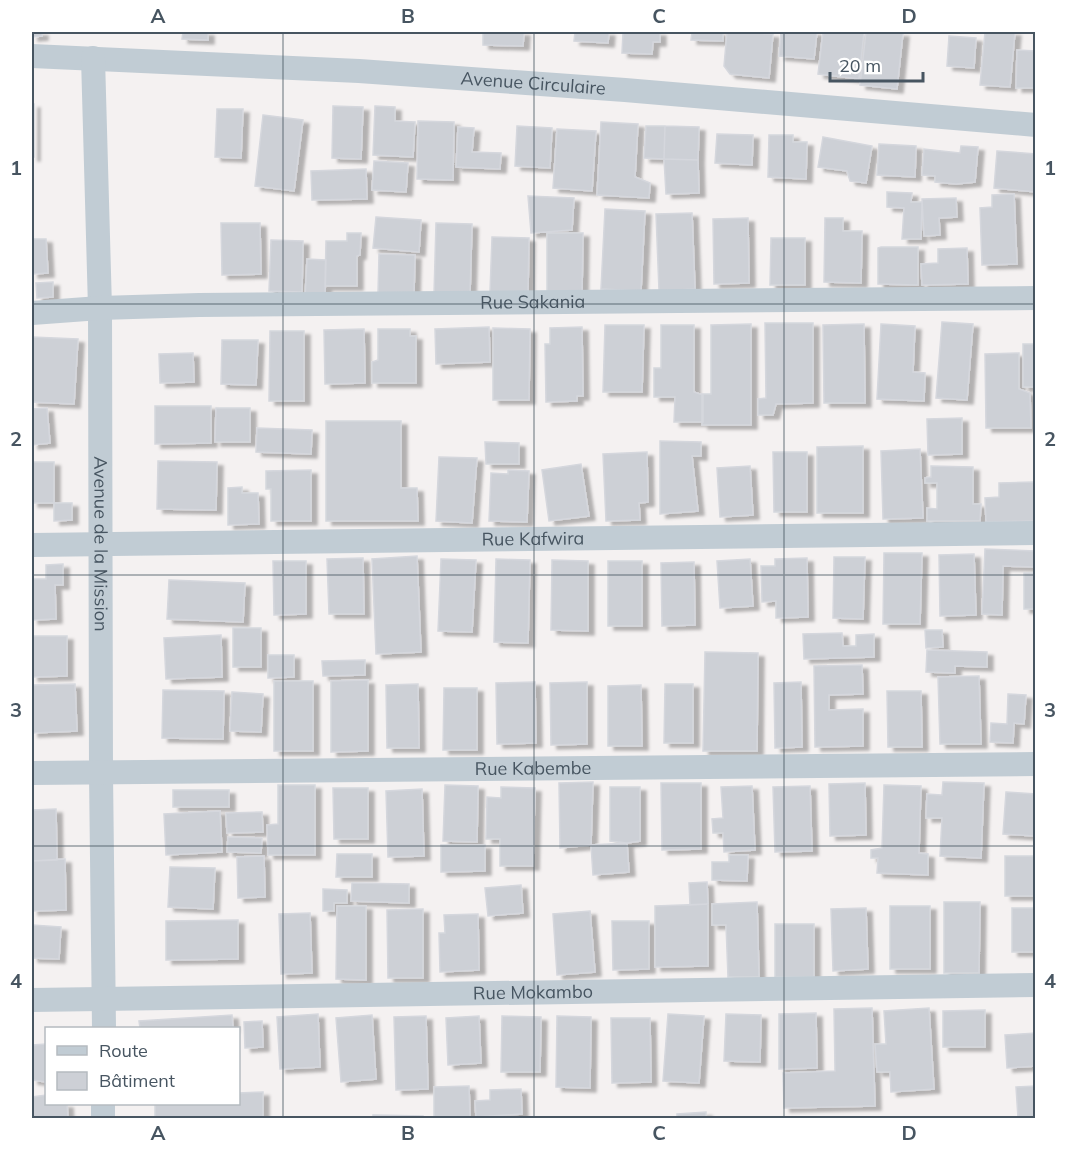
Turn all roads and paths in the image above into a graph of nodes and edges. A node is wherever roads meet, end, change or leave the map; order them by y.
1 (32, 56) edge
2 (93, 58) junction
3 (1035, 125) edge
4 (1035, 298) edge
5 (100, 308) junction
6 (32, 313) edge
7 (1035, 533) edge
8 (100, 544) junction
9 (32, 545) edge
10 (1035, 764) edge
11 (101, 772) junction
12 (32, 773) edge
13 (1035, 985) edge
14 (104, 999) junction
15 (32, 1000) edge
16 (104, 1027) edge

1 - 2 street, Avenue Circulaire
2 - 3 street, Avenue Circulaire
2 - 5 street, Avenue de la Mission
4 - 5 street, Rue Sakania
5 - 6 street, Rue Sakania
5 - 8 street, Avenue de la Mission
7 - 8 street, Rue Kafwira
8 - 9 street, Rue Kafwira
8 - 11 street, Avenue de la Mission
10 - 11 street, Rue Kabembe
11 - 12 street, Rue Kabembe
11 - 14 street, Avenue de la Mission
13 - 14 street, Rue Mokambo
14 - 15 street, Rue Mokambo
14 - 16 street, Avenue de la Mission

